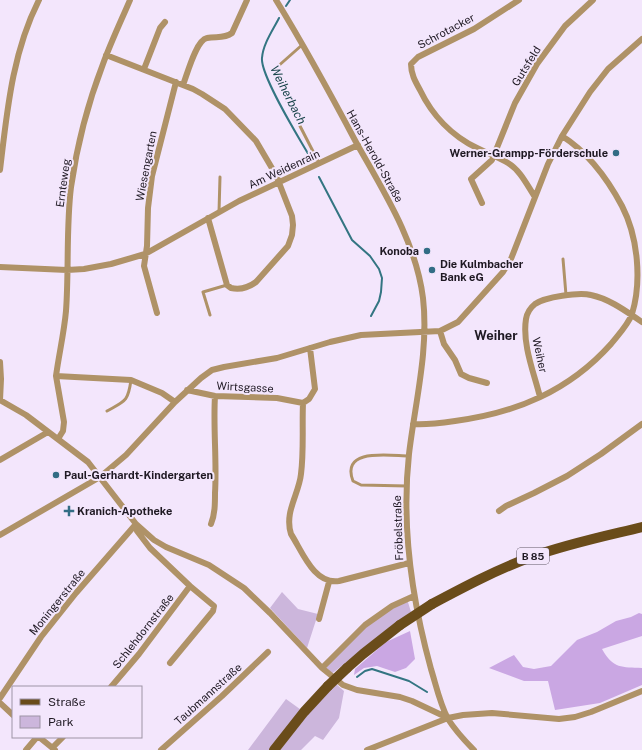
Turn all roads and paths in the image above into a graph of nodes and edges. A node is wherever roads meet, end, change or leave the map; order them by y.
1 (39, 0) edge
2 (130, 0) edge
3 (247, 0) edge
4 (276, 0) edge
5 (519, 0) edge
6 (594, 0) edge
7 (165, 22) dead end
8 (642, 39) edge
9 (303, 45) junction
10 (106, 55) junction
11 (144, 69) junction
12 (176, 82) junction
13 (183, 85) junction
14 (562, 136) junction
15 (358, 145) junction
16 (494, 155) junction
17 (319, 163) junction
18 (0, 170) edge
19 (220, 177) dead end
20 (279, 182) junction
21 (535, 197) junction
22 (482, 203) dead end
23 (219, 212) junction
24 (208, 218) junction
25 (145, 254) junction
26 (563, 259) dead end
27 (0, 267) edge
28 (68, 270) junction
29 (227, 285) junction
30 (566, 295) junction
31 (157, 313) dead end
32 (210, 315) dead end
33 (632, 315) junction
34 (642, 322) edge
35 (440, 331) junction
36 (424, 332) junction
37 (310, 348) junction
38 (0, 362) edge
39 (56, 376) junction
40 (131, 380) junction
41 (487, 383) dead end
42 (188, 390) junction
43 (215, 396) junction
44 (540, 397) junction
45 (0, 400) edge
46 (175, 402) junction
47 (303, 403) junction
48 (107, 411) dead end
49 (413, 424) junction
50 (642, 424) edge
51 (48, 432) junction
52 (58, 438) junction
53 (409, 456) junction
54 (0, 460) edge
55 (100, 477) junction
56 (407, 486) junction
57 (499, 511) dead end
58 (136, 524) junction
59 (212, 524) dead end
60 (642, 527) edge
61 (0, 535) edge
62 (410, 563) junction
63 (329, 582) junction
64 (190, 586) junction
65 (414, 596) junction
66 (319, 620) dead end
67 (268, 652) dead end
68 (170, 663) dead end
69 (322, 668) junction
70 (112, 686) edge
71 (642, 691) edge
72 (0, 698) edge
73 (0, 703) edge
74 (12, 714) edge
75 (448, 718) junction
76 (37, 738) edge
77 (39, 738) edge
78 (62, 738) edge
79 (54, 749) edge
80 (26, 750) edge
81 (161, 750) edge
82 (274, 750) edge
83 (367, 750) edge
84 (474, 750) edge

1 - 18 street
2 - 10 street, Ernteweg
3 - 13 street
4 - 9 street, Hans-Herold-Straße
5 - 16 street, Schrotacker
6 - 16 street, Gutsfeld
7 - 11 street
8 - 14 street
9 - 15 street, Hans-Herold-Straße
9 - 17 lane
10 - 11 street
10 - 28 street, Ernteweg
11 - 12 street
12 - 13 street
12 - 25 street, Wiesengarten
13 - 20 street
14 - 21 street
14 - 33 street
15 - 17 street, Am Weidenrain
15 - 36 street, Hans-Herold-Straße
16 - 21 street, Schrotacker
16 - 22 street
17 - 20 street, Am Weidenrain
19 - 23 lane
20 - 23 street, Am Weidenrain
20 - 29 street
21 - 35 street
23 - 24 street, Am Weidenrain
24 - 25 street, Am Weidenrain
24 - 29 street
25 - 28 street, Am Weidenrain
25 - 31 street
26 - 30 lane
27 - 28 street, Am Weidenrain
28 - 39 street, Ernteweg
29 - 32 lane
30 - 33 street, Weiher
30 - 44 street, Weiher
33 - 34 street, Weiher
33 - 44 street
35 - 36 street
35 - 41 street
36 - 37 street
36 - 49 street, Fröbelstraße
37 - 42 street
37 - 47 street
38 - 45 street
39 - 40 street
39 - 52 street, Ernteweg
40 - 46 street
40 - 48 lane
42 - 43 street, Wirtsgasse
42 - 46 street
43 - 47 street, Wirtsgasse
43 - 59 street
44 - 49 street
45 - 51 street
46 - 55 street
47 - 63 street
49 - 53 street, Fröbelstraße
50 - 57 street
51 - 52 street
51 - 54 street
52 - 55 street
53 - 56 street, Fröbelstraße
53 - 56 lane
55 - 58 street
55 - 61 street
56 - 62 street, Fröbelstraße
58 - 64 street
58 - 69 street
58 - 72 street, Moningerstraße
60 - 82 main road, B 85, bridge
62 - 63 street
62 - 65 street, Fröbelstraße
63 - 66 street
64 - 68 street
64 - 70 street, Schlehdornstraße
65 - 69 street
65 - 75 street, Fröbelstraße
67 - 81 street, Taubmannstraße
69 - 75 street
71 - 75 street
73 - 74 street
75 - 83 street
75 - 84 street
76 - 80 street
77 - 79 street
78 - 79 street

